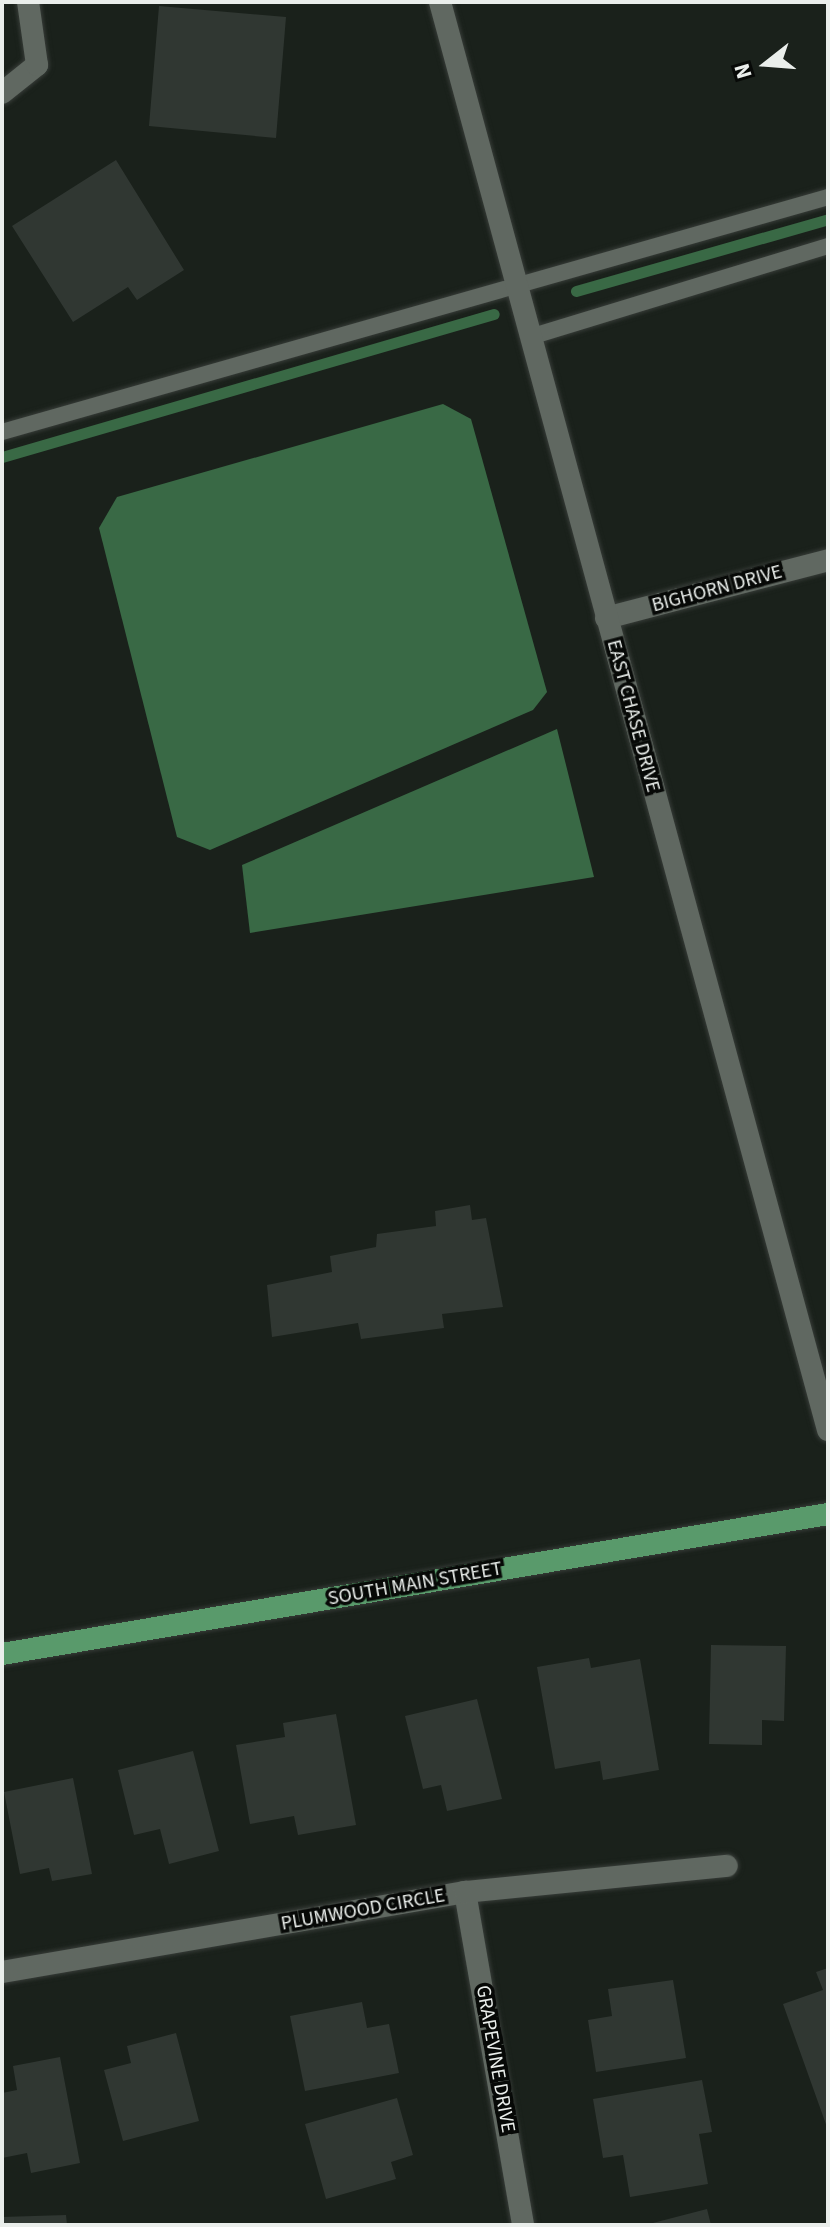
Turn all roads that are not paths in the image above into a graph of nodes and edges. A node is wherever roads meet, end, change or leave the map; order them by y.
1 (28, 2) edge
2 (440, 2) edge
3 (2, 93) edge
4 (828, 197) edge
5 (828, 246) edge
6 (515, 281) junction
7 (530, 337) junction
8 (2, 432) edge
9 (828, 560) edge
10 (606, 618) junction
11 (828, 1430) edge
12 (828, 1514) edge
13 (2, 1654) edge
14 (727, 1866) dead end
15 (465, 1892) junction
16 (2, 1972) edge
17 (523, 2225) edge

1 - 3 street
2 - 6 street, EAST CHASE DRIVE
4 - 6 lane
5 - 7 lane
6 - 7 street, EAST CHASE DRIVE
6 - 8 lane
7 - 10 street, EAST CHASE DRIVE
9 - 10 street, BIGHORN DRIVE
10 - 11 street, EAST CHASE DRIVE
12 - 13 main road, SOUTH MAIN STREET
14 - 15 street, PLUMWOOD CIRCLE
15 - 16 street, PLUMWOOD CIRCLE
15 - 17 street, GRAPEVINE DRIVE

